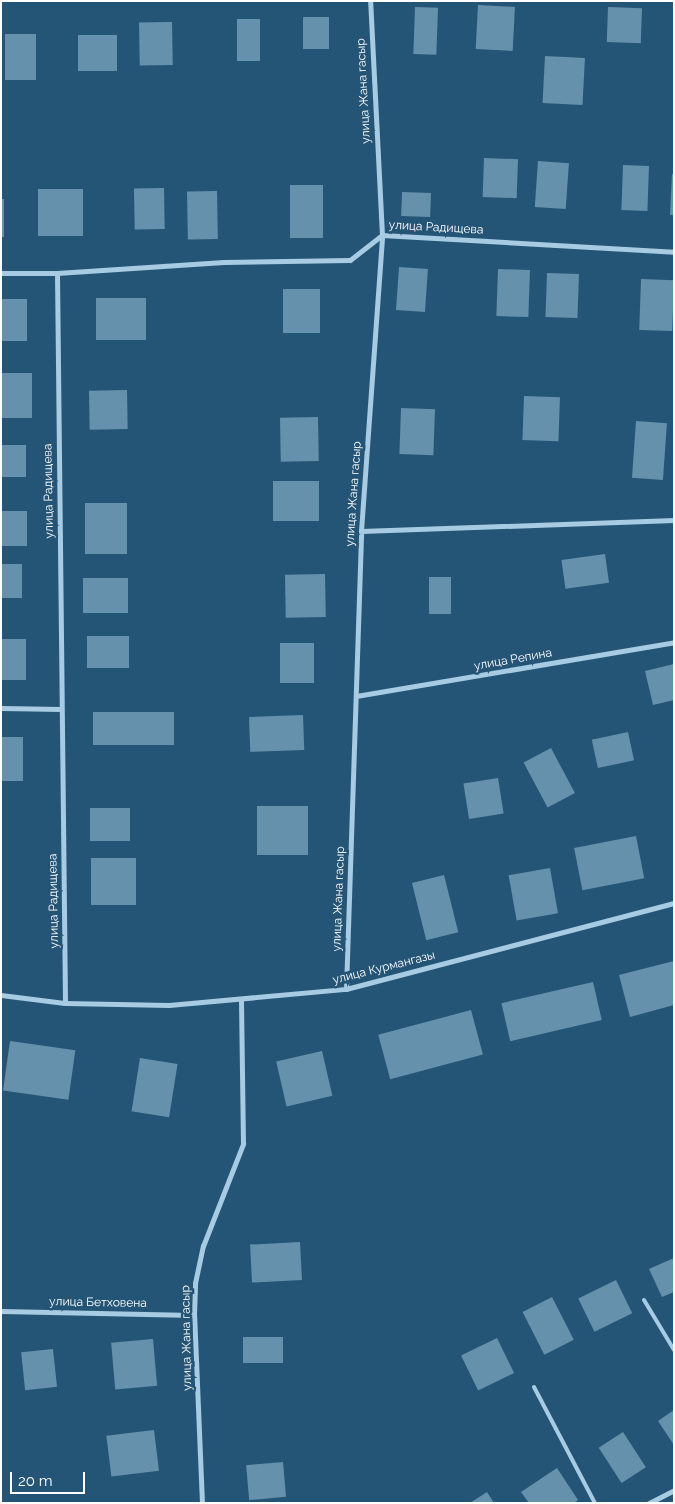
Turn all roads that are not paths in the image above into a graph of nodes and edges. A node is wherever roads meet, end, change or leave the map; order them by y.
1 (370, 1) edge
2 (382, 235) junction
3 (674, 252) edge
4 (57, 272) junction
5 (1, 273) edge
6 (674, 520) edge
7 (361, 531) junction
8 (674, 642) edge
9 (356, 696) junction
10 (1, 708) edge
11 (62, 709) junction
12 (674, 903) edge
13 (346, 989) junction
14 (1, 995) edge
15 (241, 1000) junction
16 (65, 1003) junction
17 (644, 1300) dead end
18 (1, 1311) edge
19 (194, 1315) junction
20 (674, 1350) edge
21 (534, 1388) dead end
22 (674, 1490) edge
23 (202, 1503) edge
24 (595, 1503) edge
25 (649, 1503) edge

1 - 2 street, улица Жана гасыр
2 - 3 street, улица Радищева
2 - 4 street, улица Радищева
2 - 7 street, улица Жана гасыр
4 - 5 street, улица Радищева
4 - 11 street, улица Радищева
6 - 7 street
7 - 9 street, улица Жана гасыр
8 - 9 street, улица Репина
9 - 13 street, улица Жана гасыр
10 - 11 street
11 - 16 street, улица Радищева
12 - 13 street, улица Курмангазы
13 - 15 street, улица Курмангазы
14 - 16 street, улица Курмангазы
15 - 16 street, улица Курмангазы
15 - 19 street, улица Жана гасыр
17 - 20 lane
18 - 19 street, улица Бетховена
19 - 23 street, улица Жана гасыр
21 - 24 lane
22 - 25 street

